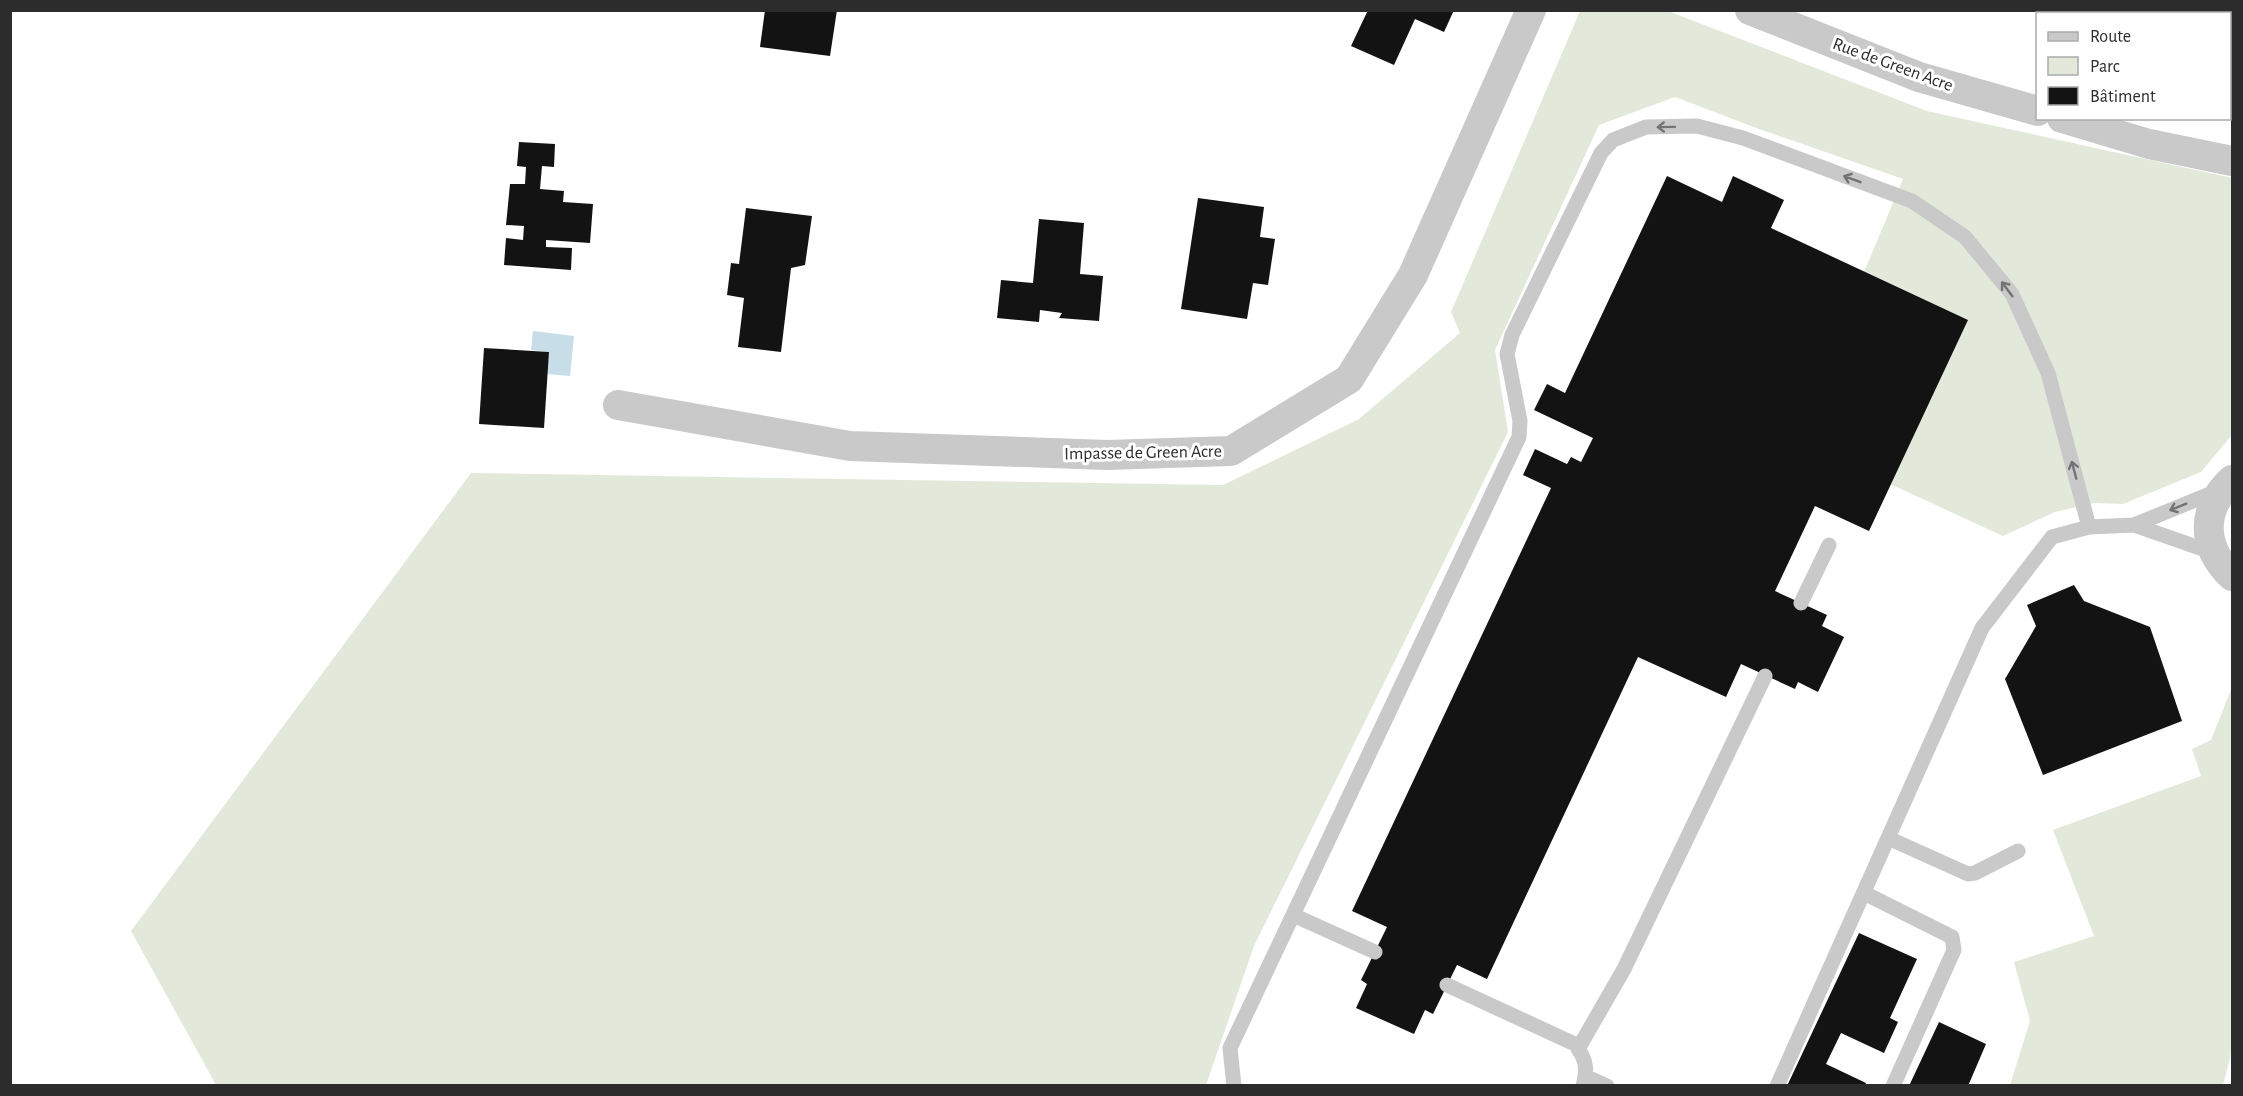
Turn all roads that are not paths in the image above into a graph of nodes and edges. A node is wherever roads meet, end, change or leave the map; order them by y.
1 (1531, 10) edge
2 (1750, 10) edge
3 (2036, 111) edge
4 (2069, 120) edge
5 (2232, 161) edge
6 (618, 405) dead end
7 (2227, 484) edge
8 (2134, 525) junction
9 (2089, 527) junction
10 (1829, 545) dead end
11 (2223, 565) edge
12 (1801, 603) dead end
13 (1766, 675) dead end
14 (1888, 838) junction
15 (2018, 851) dead end
16 (1864, 893) junction
17 (1293, 915) junction
18 (1375, 952) dead end
19 (1447, 985) dead end
20 (1579, 1046) junction
21 (1584, 1081) edge
22 (1234, 1086) edge
23 (1607, 1086) edge
24 (1777, 1086) edge
25 (1893, 1086) edge

1 - 6 street, Impasse de Green Acre
2 - 3 street, Rue de Green Acre
4 - 5 street
7 -> 8 lane
7 - 11 street
8 - 9 lane
8 - 11 lane
9 - 14 lane
9 -> 17 lane
10 - 12 lane
13 - 20 lane
14 - 15 lane
14 - 16 lane
16 - 24 lane
16 - 25 lane
17 - 18 lane
17 - 22 lane
19 - 20 lane
20 - 21 lane
21 - 23 lane

